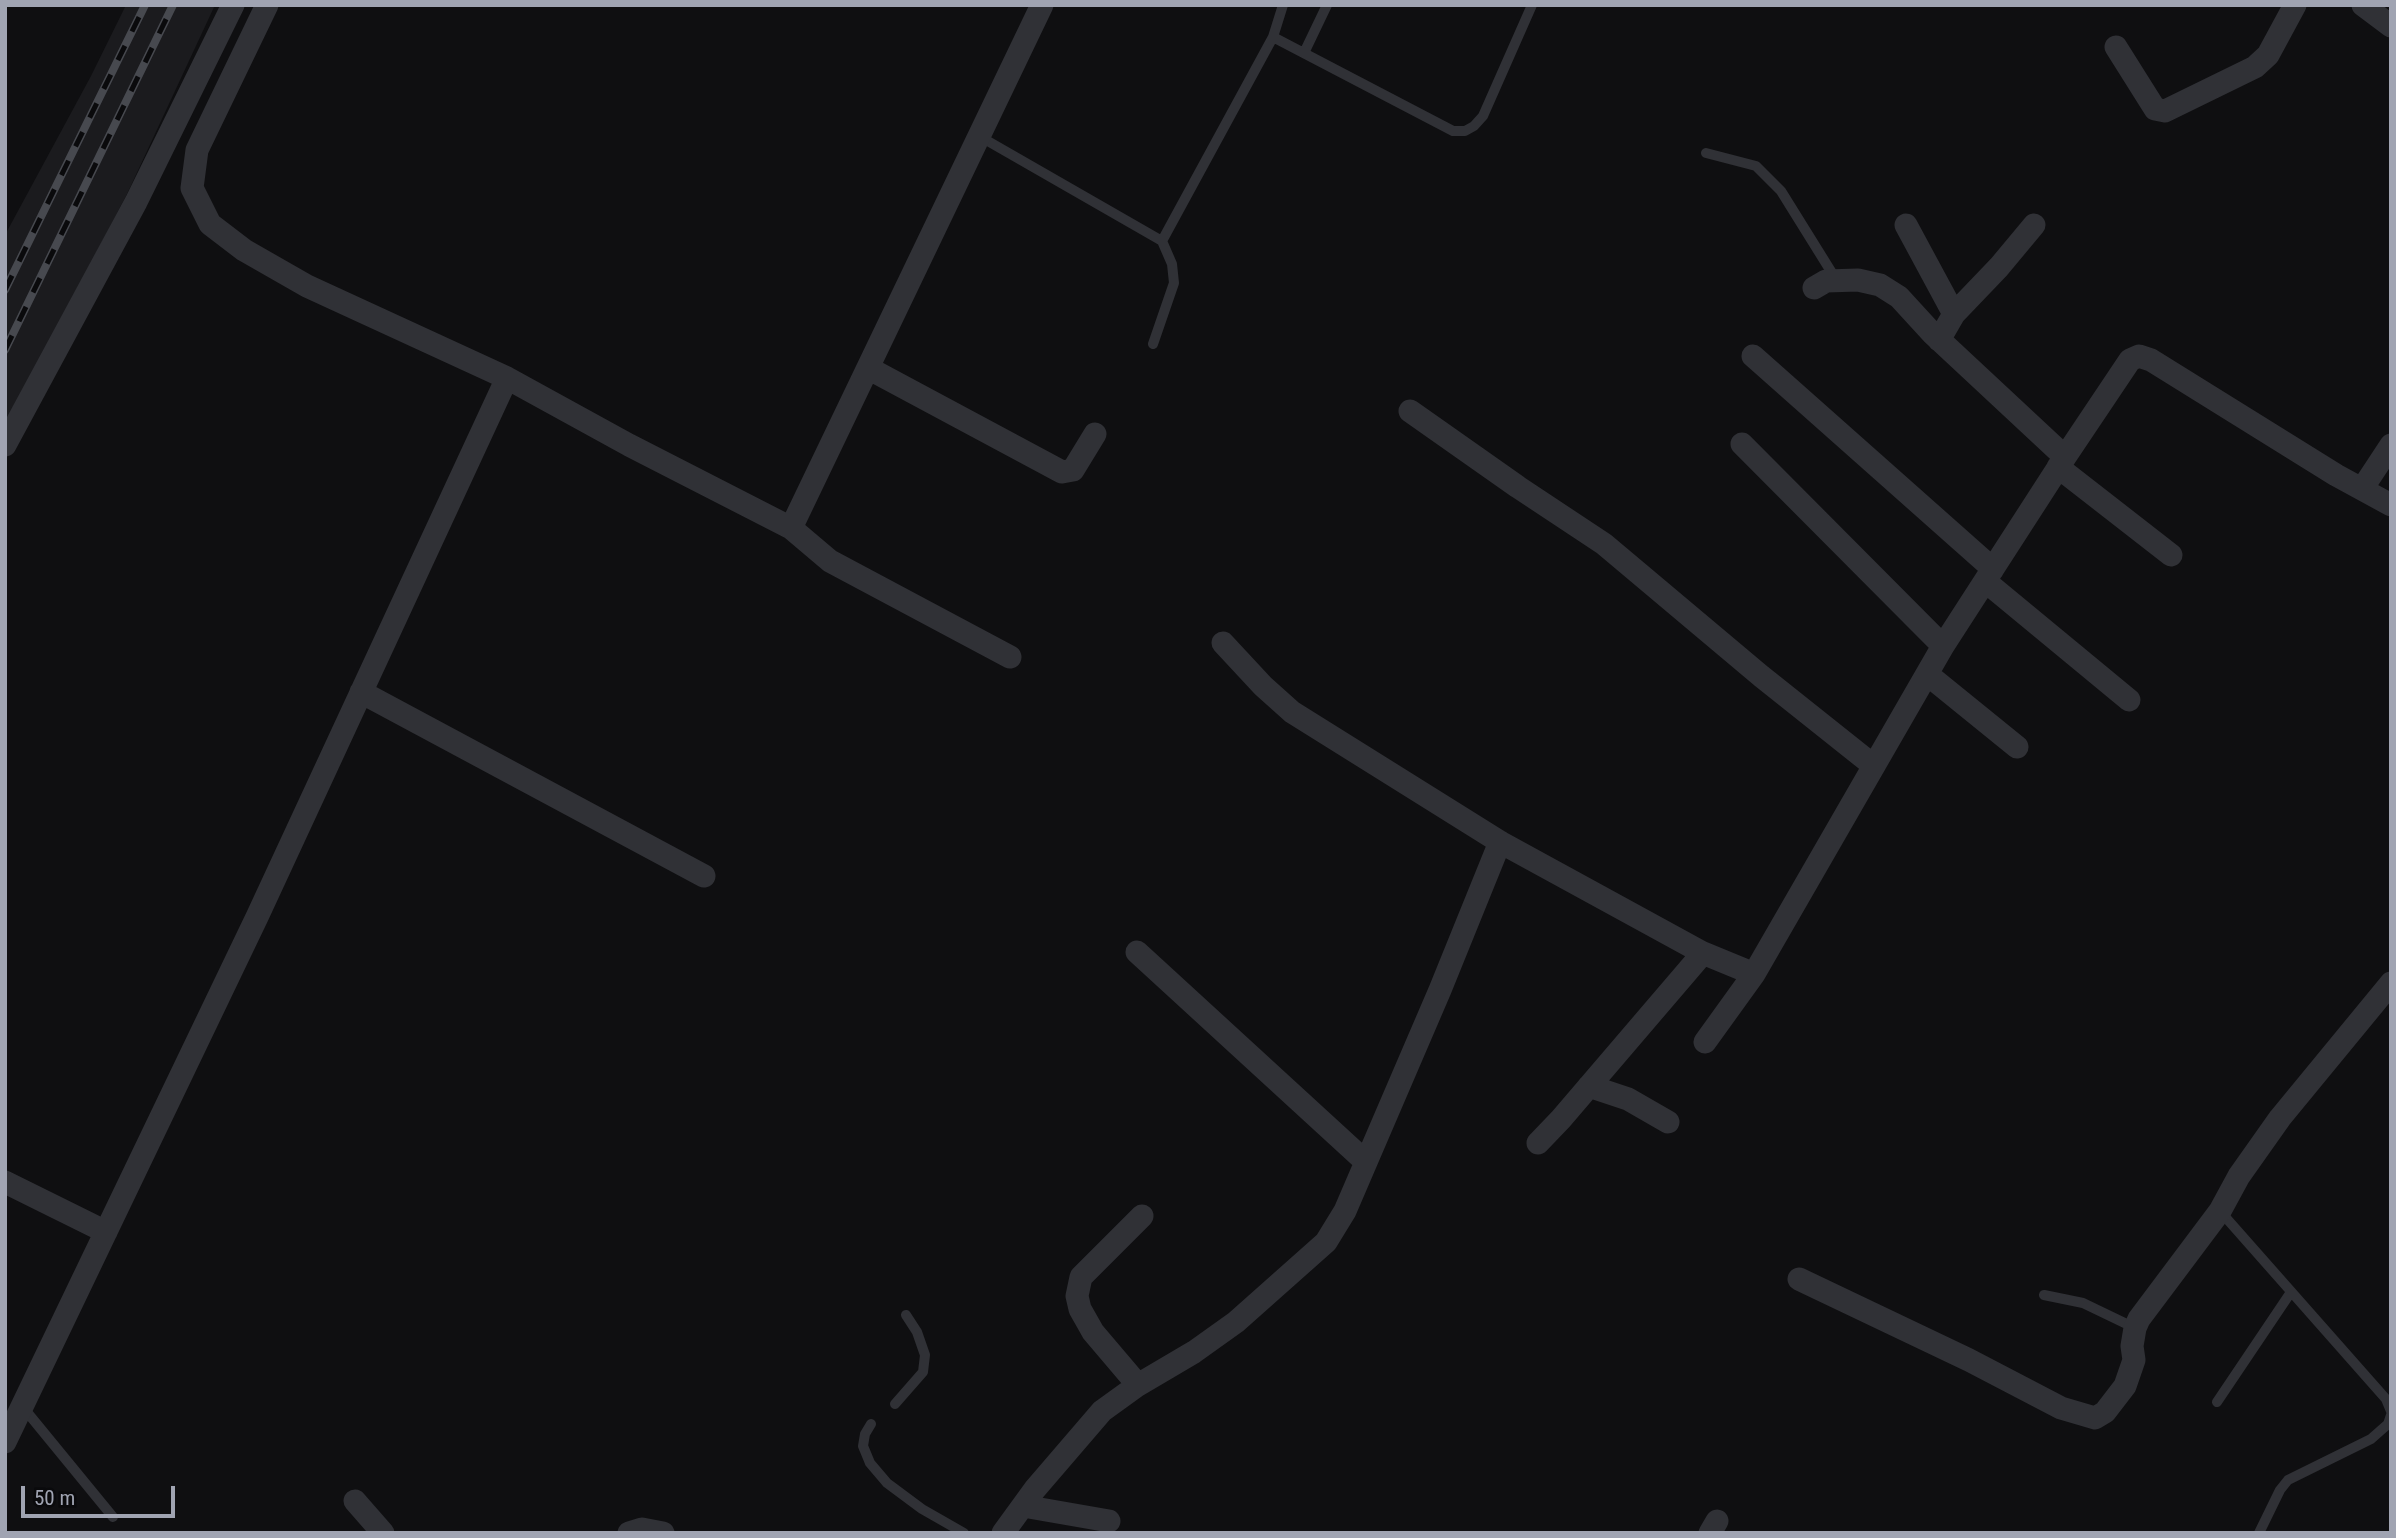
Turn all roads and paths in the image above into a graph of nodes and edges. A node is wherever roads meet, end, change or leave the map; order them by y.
1 (233, 5) edge
2 (267, 5) edge
3 (1042, 5) edge
4 (1283, 5) edge
5 (1327, 5) edge
6 (1531, 5) edge
7 (2295, 5) edge
8 (2363, 5) edge
9 (2391, 26) edge
10 (1273, 37) junction
11 (2116, 47) dead end
12 (1304, 53) junction
13 (979, 136) junction
14 (1706, 153) dead end
15 (1906, 225) dead end
16 (2034, 225) dead end
17 (1162, 241) junction
18 (1837, 281) junction
19 (1814, 288) dead end
20 (1954, 314) junction
21 (1939, 340) junction
22 (1153, 344) dead end
23 (1753, 356) dead end
24 (868, 368) junction
25 (507, 378) junction
26 (1410, 411) dead end
27 (1095, 434) dead end
28 (1742, 444) dead end
29 (5, 445) edge
30 (2391, 445) edge
31 (2062, 462) junction
32 (2362, 489) junction
33 (2391, 505) edge
34 (791, 528) junction
35 (2171, 555) dead end
36 (1989, 575) junction
37 (1223, 643) dead end
38 (1943, 646) junction
39 (1010, 657) dead end
40 (1927, 674) junction
41 (361, 692) junction
42 (2129, 700) dead end
43 (2017, 747) dead end
44 (1874, 766) junction
45 (1500, 842) junction
46 (704, 876) dead end
47 (1137, 952) dead end
48 (1703, 953) junction
49 (1754, 974) junction
50 (2391, 983) edge
51 (1705, 1042) dead end
52 (1589, 1086) junction
53 (1668, 1122) dead end
54 (1538, 1143) dead end
55 (1366, 1162) junction
56 (5, 1182) edge
57 (2220, 1211) junction
58 (1142, 1216) dead end
59 (106, 1232) junction
60 (1799, 1279) dead end
61 (2291, 1292) junction
62 (2043, 1295) dead end
63 (906, 1315) dead end
64 (2135, 1328) junction
65 (1138, 1385) junction
66 (2217, 1402) dead end
67 (895, 1404) dead end
68 (22, 1406) junction
69 (2391, 1413) edge
70 (871, 1424) dead end
71 (5, 1442) edge
72 (355, 1501) dead end
73 (1023, 1506) junction
74 (113, 1517) dead end
75 (1109, 1521) dead end
76 (383, 1533) edge
77 (629, 1533) edge
78 (663, 1533) edge
79 (964, 1533) edge
80 (1003, 1533) edge
81 (2259, 1533) edge

1 - 29 street
2 - 25 street
3 - 13 street
4 - 10 lane
5 - 12 lane
6 - 12 lane
7 - 11 street
8 - 9 street
10 - 12 lane
10 - 17 lane
13 - 17 lane
13 - 24 street
14 - 18 lane
15 - 20 street
16 - 20 street
17 - 22 lane
18 - 19 street
18 - 21 street
20 - 21 street
21 - 31 street
23 - 36 street
24 - 27 street
24 - 34 street
25 - 34 street
25 - 41 street
26 - 44 street
28 - 38 street
30 - 32 street
31 - 32 street
31 - 35 street
31 - 36 street
32 - 33 street
34 - 39 street
36 - 38 street
36 - 42 street
37 - 45 street
38 - 40 street
40 - 43 street
40 - 44 street
41 - 46 street
41 - 59 street
44 - 49 street
45 - 48 street
45 - 55 street
47 - 55 street
48 - 49 street
48 - 52 street
49 - 51 street
50 - 57 street
52 - 53 street
52 - 54 street
55 - 65 street
56 - 59 street
57 - 61 lane
57 - 64 street
58 - 65 street
59 - 68 street
60 - 64 street
61 - 66 lane
61 - 69 lane
62 - 64 lane
63 - 67 lane
65 - 73 street
68 - 71 street
68 - 74 lane
69 - 81 lane
70 - 79 lane
72 - 76 street
73 - 75 street
73 - 80 street
77 - 78 street

